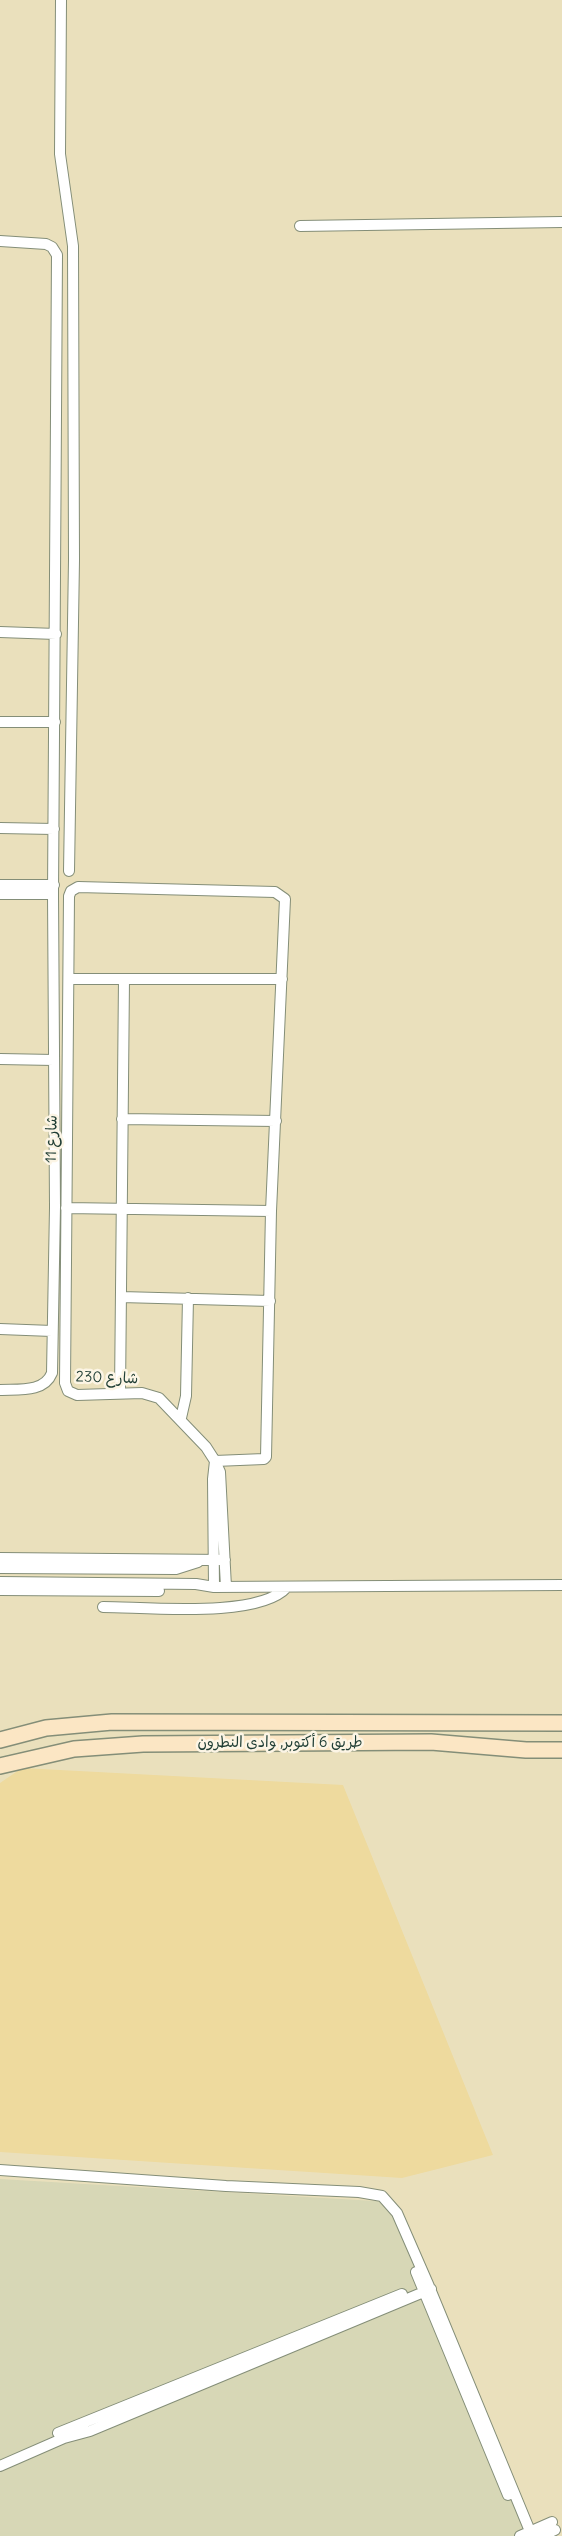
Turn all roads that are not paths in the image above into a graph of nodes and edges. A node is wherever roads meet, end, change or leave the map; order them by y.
1 (61, 0) edge
2 (562, 222) edge
3 (300, 226) dead end
4 (0, 241) edge
5 (73, 252) junction
6 (57, 255) junction
7 (0, 632) edge
8 (56, 634) junction
9 (0, 722) edge
10 (56, 722) junction
11 (0, 828) edge
12 (54, 830) junction
13 (68, 871) dead end
14 (0, 884) edge
15 (53, 890) junction
16 (0, 894) edge
17 (69, 979) junction
18 (124, 979) junction
19 (282, 979) junction
20 (0, 1059) edge
21 (54, 1060) junction
22 (122, 1119) junction
23 (276, 1121) junction
24 (66, 1208) junction
25 (122, 1209) junction
26 (271, 1211) junction
27 (121, 1297) junction
28 (188, 1298) junction
29 (270, 1301) junction
30 (0, 1329) edge
31 (52, 1331) junction
32 (65, 1383) joint
33 (0, 1390) edge
34 (120, 1394) junction
35 (181, 1418) junction
36 (216, 1460) junction
37 (218, 1528) junction
38 (0, 1558) edge
39 (225, 1560) junction
40 (214, 1561) junction
41 (198, 1562) junction
42 (0, 1568) edge
43 (0, 1582) edge
44 (562, 1585) edge
45 (90, 1587) junction
46 (210, 1587) junction
47 (226, 1587) junction
48 (287, 1587) junction
49 (0, 1590) edge
50 (103, 1607) dead end
51 (562, 1723) edge
52 (0, 1740) edge
53 (562, 1750) edge
54 (0, 1766) edge
55 (0, 2170) edge
56 (426, 2288) junction
57 (30, 2449) junction
58 (0, 2459) edge
59 (0, 2466) edge
60 (527, 2535) edge
61 (541, 2536) edge

1 - 5 street
2 - 3 street
4 - 6 street
5 - 6 street
5 - 13 street
6 - 8 street, شارع 11
7 - 8 street
8 - 10 street, شارع 11
9 - 10 street
10 - 12 street, شارع 11
11 - 12 street
12 - 15 street, شارع 11
14 - 15 street
15 - 16 street
15 - 21 street, شارع 11
17 - 18 street
17 - 19 street, شارع 11
17 - 24 street, شارع 11
18 - 19 street
18 - 22 street
19 - 23 street
20 - 21 street
21 - 31 street, شارع 11
22 - 23 street
22 - 25 street
23 - 26 street
24 - 25 street
24 - 32 street, شارع 11
25 - 26 street
25 - 27 street
26 - 29 street
27 - 28 street
27 - 34 street
28 - 29 street
28 - 35 street
29 - 36 street
30 - 31 street
31 - 33 street, شارع 11
32 - 34 street, شارع 230
34 - 35 street, شارع 230
35 - 36 street, شارع 230
36 - 37 street
37 - 39 street
37 - 40 street
38 - 41 street
39 - 40 street
39 - 47 street
40 - 41 street
40 - 46 street
41 - 42 street
43 - 45 street
44 - 48 street
45 - 46 street
45 - 49 street
46 - 47 street
47 - 48 street
48 - 50 street
51 - 52 street, طريق 6 أكتوبر, وادى النطرون
53 - 54 street, طريق 6 أكتوبر, وادى النطرون
55 - 56 street
56 - 57 street
56 - 60 street
57 - 58 street
57 - 59 street
60 - 61 street

